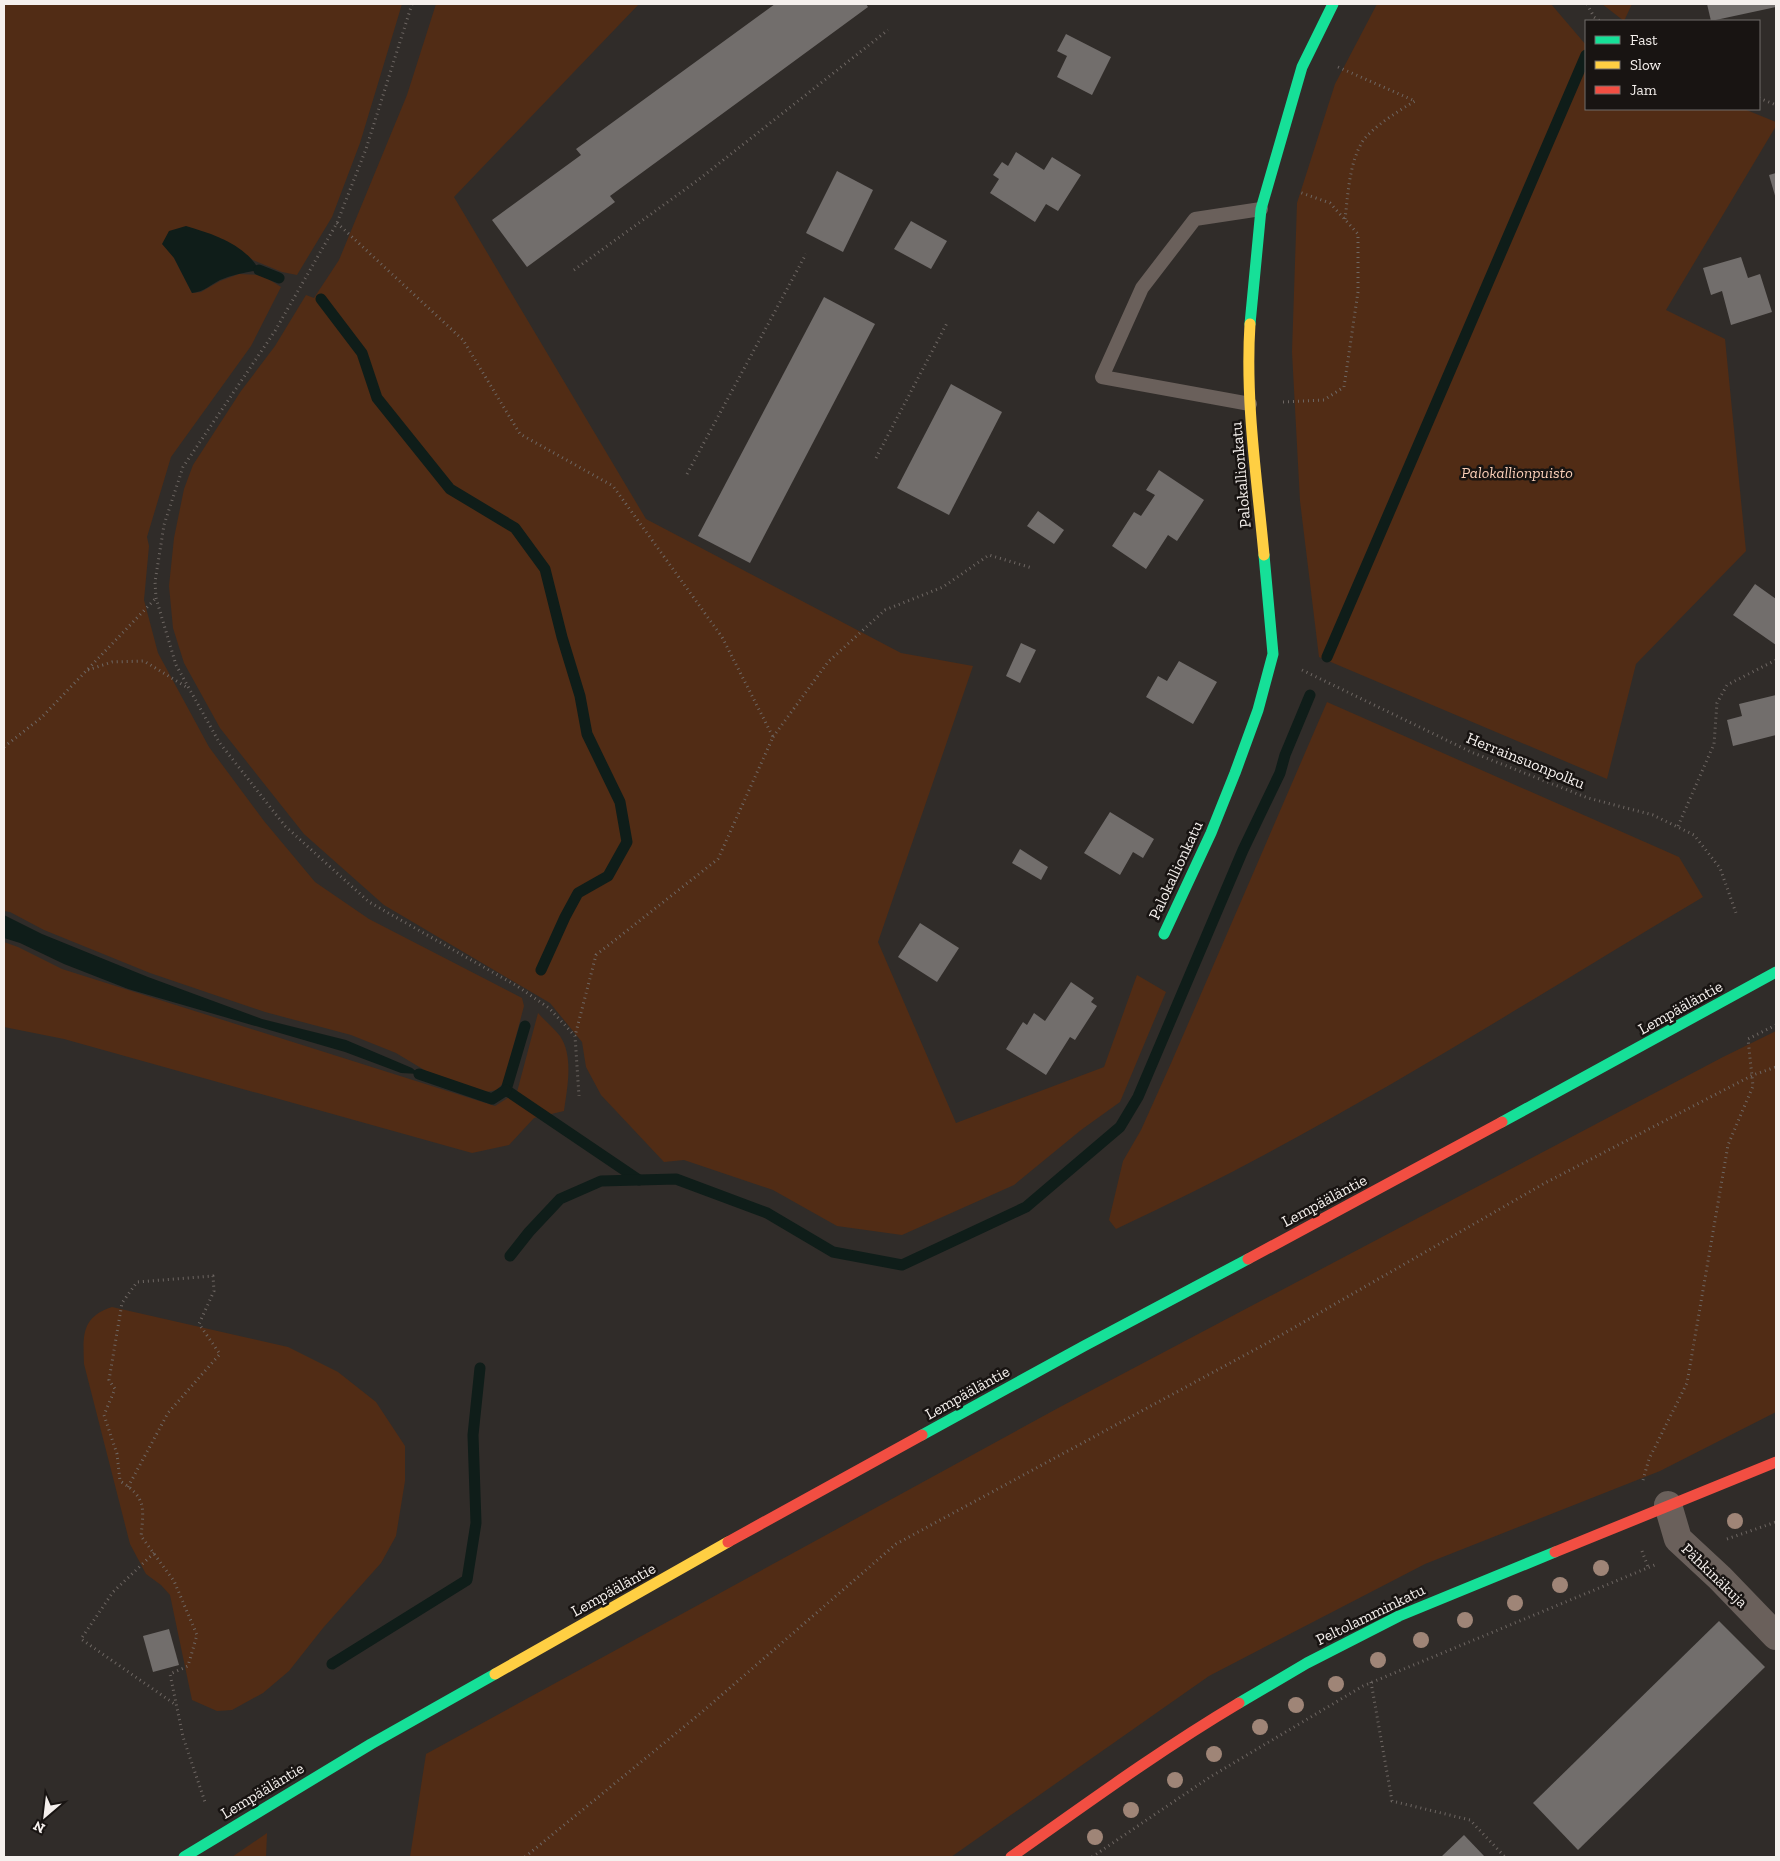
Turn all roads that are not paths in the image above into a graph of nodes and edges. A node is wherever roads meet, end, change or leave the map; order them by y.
1 (1333, 4) edge
2 (1261, 209) junction
3 (1250, 404) junction
4 (1164, 934) dead end
5 (1776, 972) edge
6 (1776, 1462) edge
7 (1668, 1505) junction
8 (1776, 1636) edge
9 (184, 1857) edge
10 (1011, 1857) edge

1 - 2 street, Palokallionkatu
2 - 3 street, Palokallionkatu
2 - 3 lane
3 - 4 street, Palokallionkatu
5 - 9 street, Lempääläntie
6 - 7 street, Peltolamminkatu
7 - 8 street, Pähkinäkuja
7 - 10 street, Peltolamminkatu

